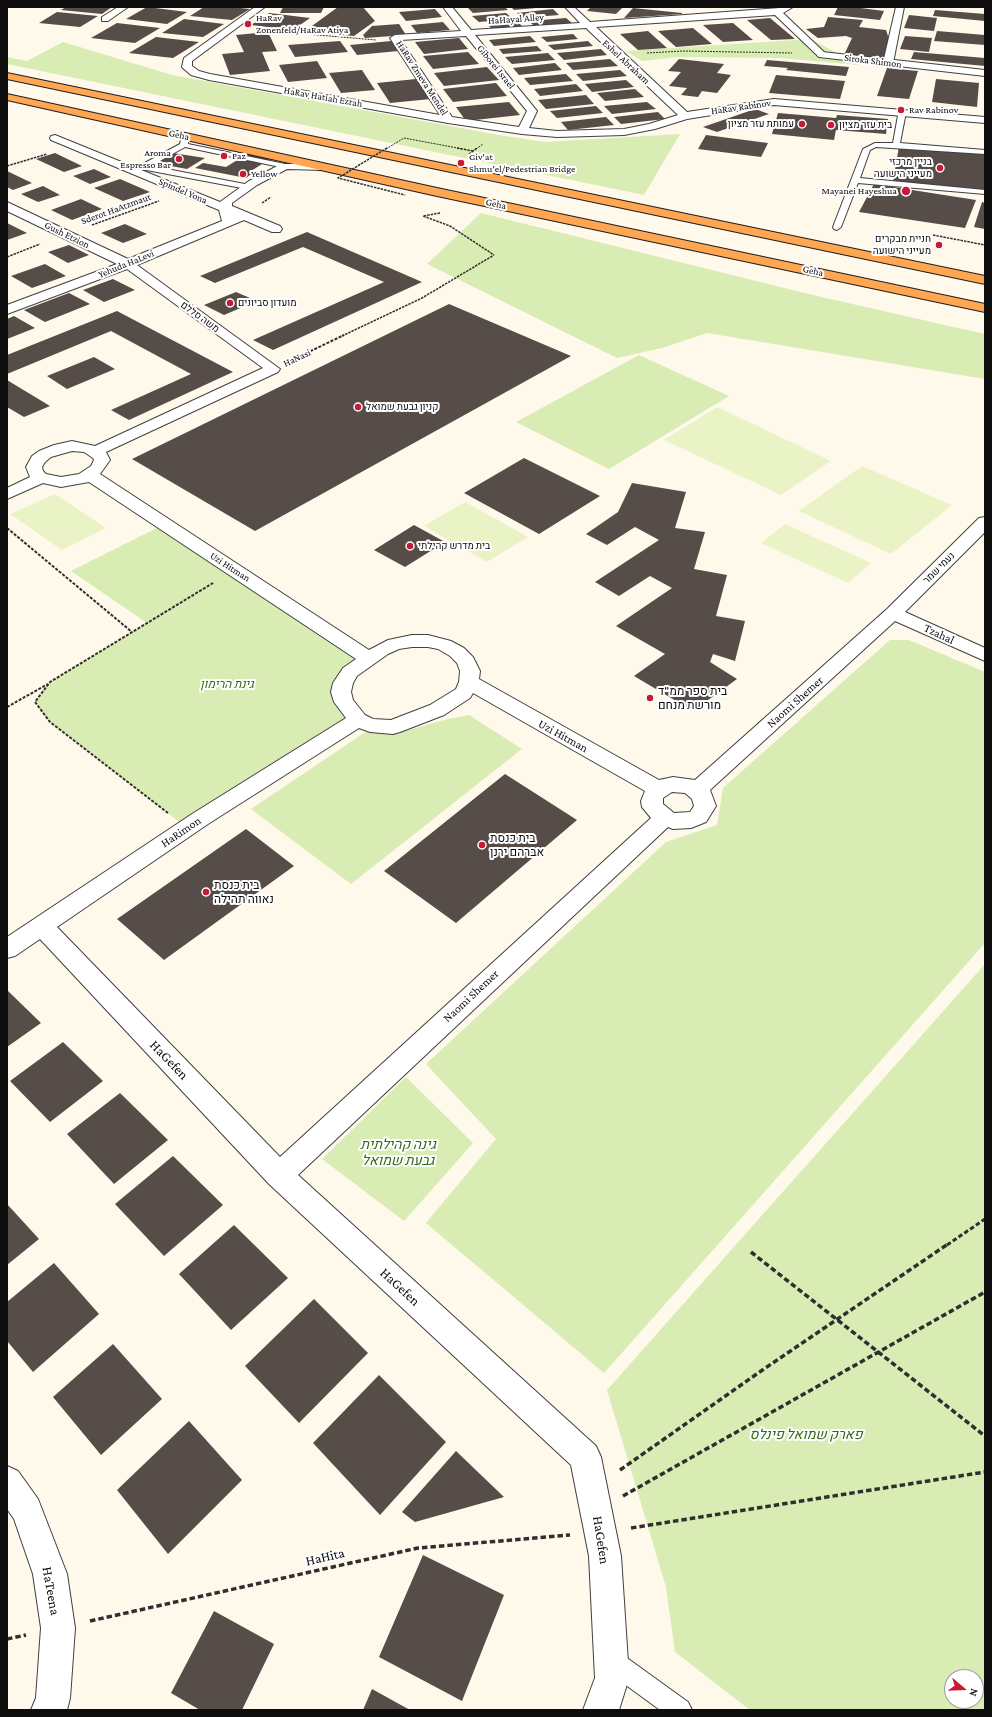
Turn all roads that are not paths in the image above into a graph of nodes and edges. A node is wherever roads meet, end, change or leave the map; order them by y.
1 (124, 7) edge
2 (261, 7) edge
3 (447, 7) edge
4 (569, 7) edge
5 (704, 7) edge
6 (789, 7) edge
7 (900, 7) edge
8 (777, 12) junction
9 (698, 17) junction
10 (105, 19) dead end
11 (588, 25) junction
12 (469, 33) junction
13 (888, 62) junction
14 (985, 73) edge
15 (7, 76) edge
16 (7, 97) edge
17 (902, 112) junction
18 (685, 116) junction
19 (448, 120) junction
20 (985, 120) edge
21 (522, 131) junction
22 (55, 138) dead end
23 (184, 140) junction
24 (896, 145) junction
25 (985, 152) edge
26 (285, 166) junction
27 (324, 167) junction
28 (855, 180) junction
29 (248, 187) junction
30 (985, 192) edge
31 (7, 206) edge
32 (226, 209) junction
33 (244, 216) junction
34 (228, 223) junction
35 (837, 227) dead end
36 (276, 229) dead end
37 (128, 264) junction
38 (985, 280) edge
39 (985, 308) edge
40 (7, 310) edge
41 (273, 369) joint
42 (96, 451) junction
43 (90, 475) junction
44 (41, 478) junction
45 (7, 494) edge
46 (985, 522) edge
47 (893, 613) junction
48 (985, 656) edge
49 (370, 659) junction
50 (469, 682) junction
51 (358, 720) junction
52 (658, 789) junction
53 (697, 790) junction
54 (664, 818) junction
55 (42, 926) junction
56 (7, 949) edge
57 (278, 1175) junction
58 (7, 1482) edge
59 (611, 1660) junction
60 (49, 1710) edge
61 (600, 1710) edge
62 (680, 1710) edge

1 - 10 street
2 - 19 street, HaRav Hatiah Ezrah
3 - 12 street, Giborei Israel
4 - 11 street, Eshel Abraham
5 - 9 street
6 - 8 street, HaHayal Alley
7 - 13 street
8 - 9 street, HaHayal Alley
8 - 13 street, Siroka Shimon
9 - 11 street, HaHayal Alley
11 - 12 street, HaHayal Alley
11 - 18 street, Eshel Abraham
12 - 19 street, HaRav Zmeva Mendel
12 - 21 street, Giborei Israel
13 - 14 street, Siroka Shimon
15 - 38 highway, Geha
16 - 23 highway, Geha
17 - 18 street, HaRav Rabinov
17 - 20 street, HaRav Rabinov
17 - 24 lane
18 - 21 street, HaRav Rabinov
19 - 21 street, HaRav Hatiah Ezrah
22 - 32 street, Spindel Yona
23 - 26 lane
23 - 27 highway, Geha
23 - 29 lane
24 - 25 lane
24 - 28 lane
26 - 27 street
26 - 29 street
27 - 39 highway, Geha
28 - 30 lane
28 - 35 lane
29 - 32 street
31 - 37 street, Gush Etzion
32 - 33 street, Spindel Yona
32 - 34 street
33 - 34 street, Yehuda HaLevi
33 - 36 street, Spindel Yona
34 - 37 street, Yehuda HaLevi
37 - 40 street, Yehuda HaLevi
37 - 41 street, משה סללם
41 - 42 street, HaNasi
42 - 43 street
42 - 44 street
43 - 44 street
43 - 49 street, Uzi Hitman
44 - 45 street
46 - 47 street, נעמי שמר
47 - 48 street, Tzahal
47 - 53 street, Naomi Shemer
49 - 50 street
49 - 51 street
50 - 51 street
50 - 52 street, Uzi Hitman
51 - 55 street, HaRimon
52 - 53 street
52 - 54 street
53 - 54 street
54 - 57 street, Naomi Shemer
55 - 56 street, HaRimon
55 - 57 street, HaGefen
57 - 59 street, HaGefen
58 - 60 street, HaTeena
59 - 61 street, HaGefen
59 - 62 lane

